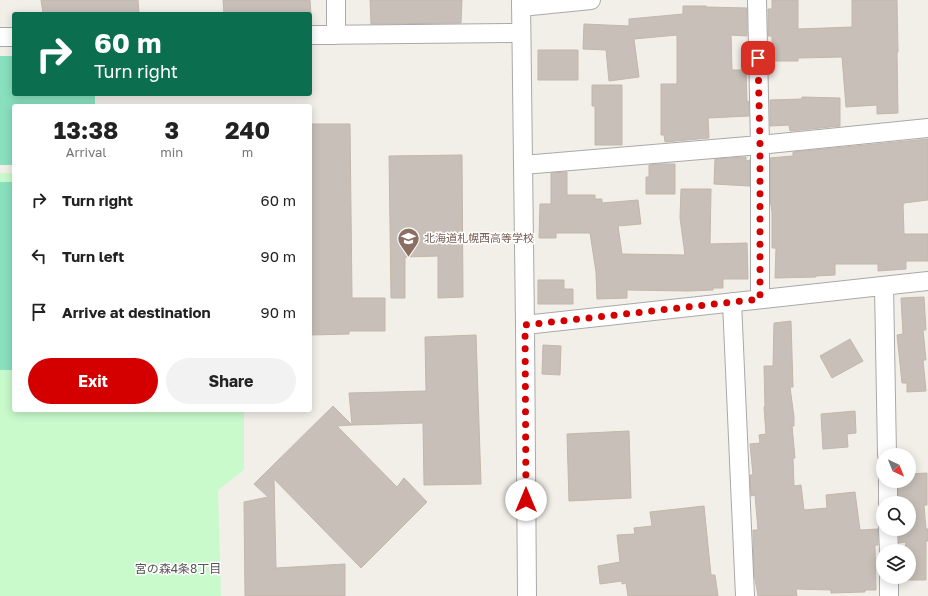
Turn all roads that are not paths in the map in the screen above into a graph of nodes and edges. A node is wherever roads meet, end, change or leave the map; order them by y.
1 (336, 0) edge
2 (591, 0) edge
3 (757, 0) edge
4 (521, 4) edge
5 (521, 33) junction
6 (312, 35) edge
7 (336, 35) junction
8 (0, 37) edge
9 (12, 37) edge
10 (928, 128) edge
11 (760, 145) junction
12 (523, 165) junction
13 (928, 281) edge
14 (884, 286) junction
15 (760, 299) junction
16 (732, 302) junction
17 (525, 325) junction
18 (887, 448) edge
19 (889, 584) edge
20 (527, 596) edge
21 (744, 596) edge
22 (889, 596) edge

1 - 7 street
2 - 4 street
3 - 11 street
4 - 5 street
5 - 7 street
5 - 12 street
6 - 7 street
8 - 9 street
10 - 11 street
11 - 12 street
11 - 15 street
12 - 17 street
13 - 14 street
14 - 15 street
14 - 18 street
15 - 16 street
16 - 17 street
16 - 21 street
17 - 20 street
19 - 22 street

